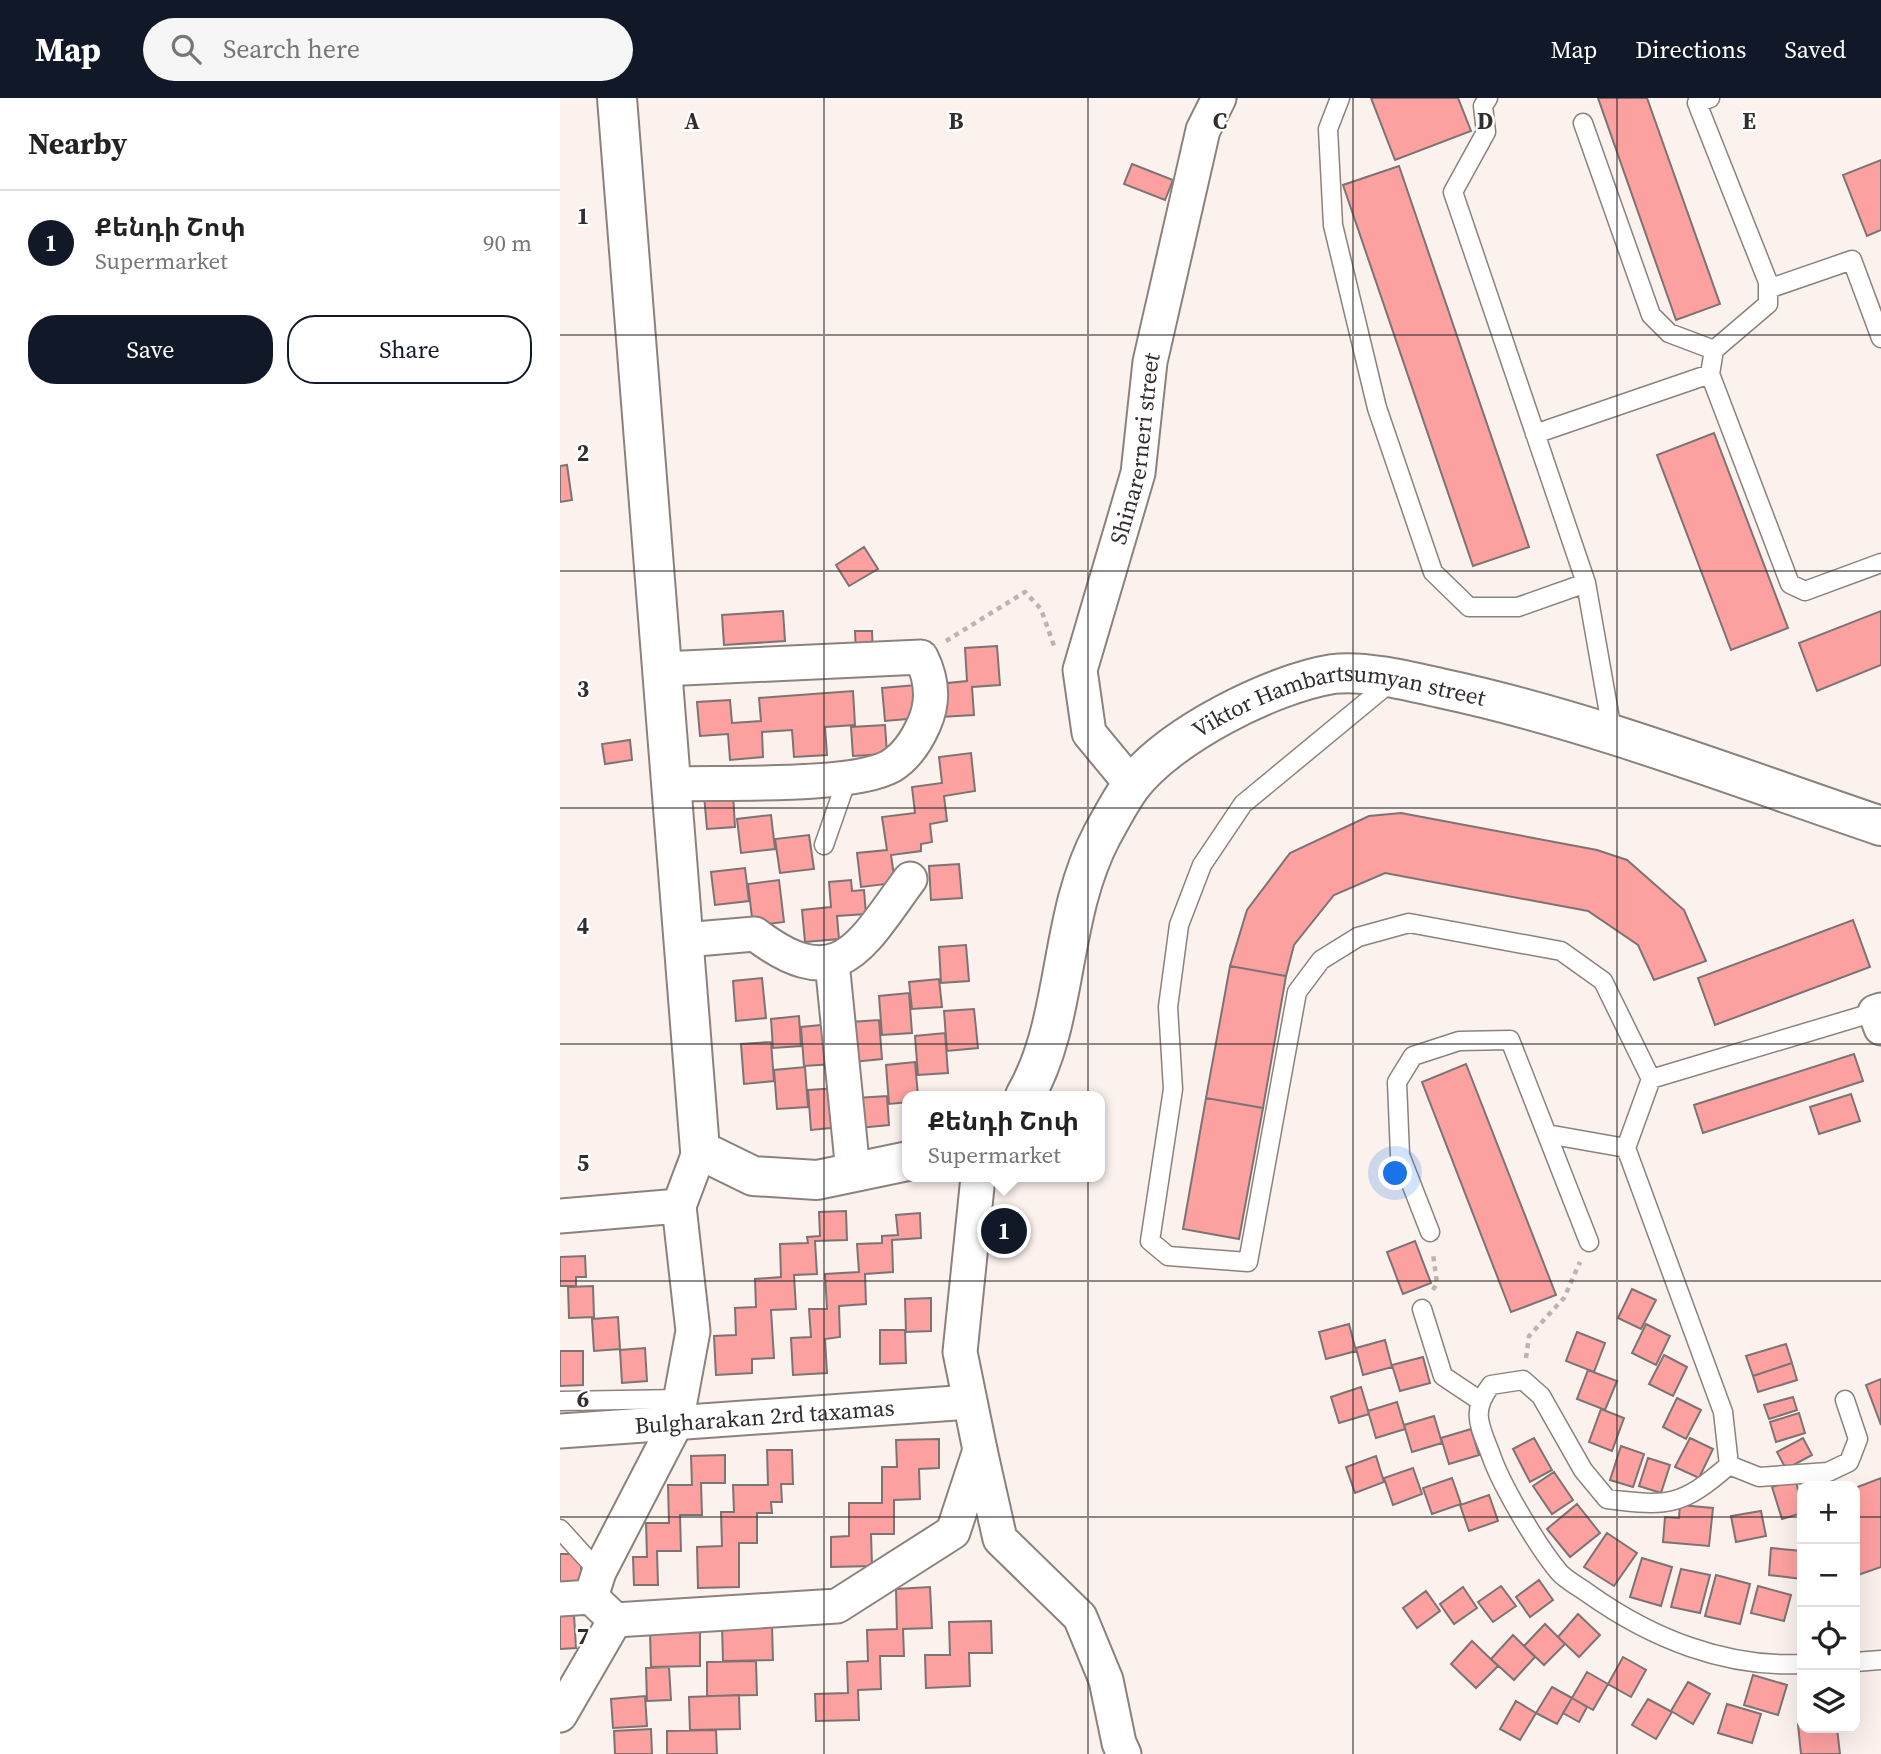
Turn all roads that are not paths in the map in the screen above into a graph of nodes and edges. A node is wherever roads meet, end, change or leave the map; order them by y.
1 (617, 98) edge
2 (1219, 98) edge
3 (1340, 98) edge
4 (1488, 98) edge
5 (1710, 98) edge
6 (1583, 122) dead end
7 (1768, 289) junction
8 (1881, 338) edge
9 (1714, 350) junction
10 (1710, 374) junction
11 (1535, 434) junction
12 (1881, 563) edge
13 (1586, 583) junction
14 (662, 669) junction
15 (1395, 678) junction
16 (1612, 736) junction
17 (847, 779) junction
18 (671, 784) junction
19 (1132, 785) junction
20 (1881, 827) edge
21 (824, 845) dead end
22 (910, 879) dead end
23 (684, 940) junction
24 (832, 962) junction
25 (1879, 1017) edge
26 (1651, 1079) junction
27 (1028, 1091) edge
28 (1547, 1134) junction
29 (1626, 1148) junction
30 (700, 1150) junction
31 (902, 1162) edge
32 (853, 1172) junction
33 (977, 1182) edge
34 (679, 1206) junction
35 (560, 1216) edge
36 (1430, 1232) road end
37 (1588, 1242) road end
38 (1422, 1309) road end
39 (1479, 1400) junction
40 (1845, 1400) dead end
41 (560, 1401) edge
42 (970, 1402) junction
43 (678, 1411) junction
44 (560, 1431) edge
45 (980, 1450) junction
46 (1730, 1465) junction
47 (560, 1529) edge
48 (583, 1590) edge
49 (615, 1620) junction
50 (1881, 1660) edge
51 (1860, 1662) edge
52 (1797, 1664) edge
53 (560, 1715) edge
54 (1124, 1754) edge

1 - 14 street
2 - 19 street, Shinarerneri street
3 - 13 lane
4 - 11 lane
5 - 7 lane
6 - 9 lane
7 - 8 lane
7 - 9 lane
9 - 10 lane
10 - 11 lane
10 - 12 lane
11 - 13 lane
13 - 16 lane
14 - 17 street
14 - 18 street
15 - 16 street, Viktor Hambartsumyan street
15 - 19 street, Viktor Hambartsumyan street
15 - 26 lane
16 - 20 street, Viktor Hambartsumyan street
17 - 18 street
17 - 21 lane
18 - 23 street
19 - 27 street, Viktor Hambartsumyan street
22 - 24 street
23 - 24 street
23 - 30 street
24 - 32 street
25 - 26 lane
26 - 29 lane
28 - 29 lane
28 - 36 lane
28 - 37 lane
29 - 46 lane
30 - 32 street
30 - 34 street
31 - 32 street
33 - 42 street
34 - 35 street
34 - 43 street
38 - 39 lane
39 - 46 lane
39 - 52 lane
40 - 46 lane
41 - 43 lane
42 - 43 street, Bulgharakan 2rd taxamas
42 - 45 street
43 - 44 street, Bulgharakan 2rd taxamas
43 - 48 street
45 - 49 street
45 - 54 street
47 - 48 lane
48 - 49 street
49 - 53 street
50 - 51 lane

